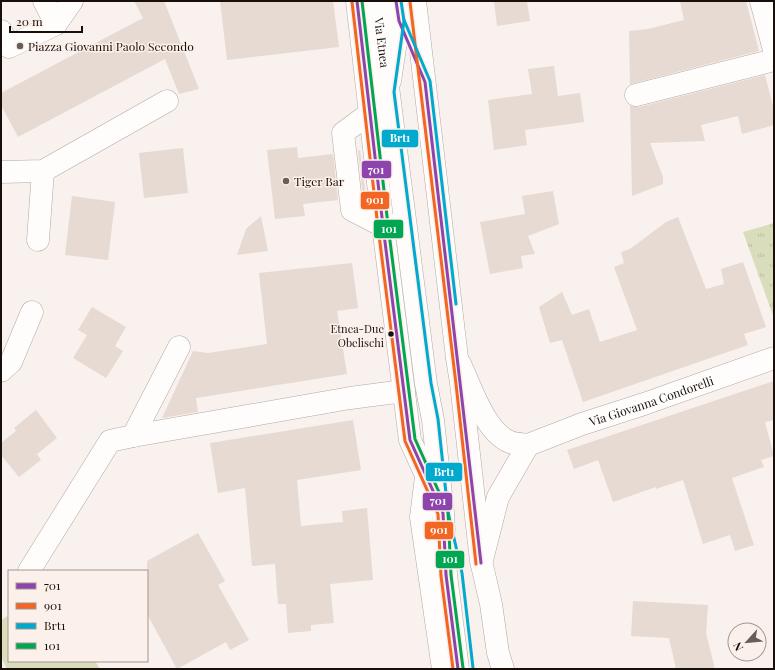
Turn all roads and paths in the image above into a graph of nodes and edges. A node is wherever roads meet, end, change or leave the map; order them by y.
1 (44, 1) edge
2 (72, 1) edge
3 (358, 1) edge
4 (377, 1) edge
5 (415, 1) edge
6 (761, 1) edge
7 (398, 11) edge
8 (56, 24) junction
9 (1, 31) edge
10 (774, 50) edge
11 (774, 60) edge
12 (425, 82) junction
13 (389, 92) junction
14 (636, 95) dead end
15 (167, 101) dead end
16 (370, 113) junction
17 (1, 172) edge
18 (43, 172) junction
19 (405, 224) junction
20 (383, 226) junction
21 (38, 240) dead end
22 (32, 312) dead end
23 (179, 347) dead end
24 (457, 358) junction
25 (774, 358) edge
26 (1, 371) edge
27 (404, 391) junction
28 (432, 420) junction
29 (133, 436) junction
30 (528, 445) junction
31 (426, 476) junction
32 (443, 513) junction
33 (481, 561) junction
34 (30, 570) edge
35 (443, 669) edge
36 (458, 669) edge
37 (468, 669) edge
38 (487, 669) edge
39 (503, 669) edge

1 - 8 main road
2 - 8 main road
3 - 16 main road
4 - 13 main road, Via Etnea
5 - 12 main road
6 - 10 main road
7 - 12 main road
7 - 13 main road
8 - 9 main road
11 - 14 main road
12 - 24 main road
13 - 19 main road, Via Etnea
15 - 18 main road
16 - 20 main road
16 - 20 main road
17 - 18 main road
18 - 21 main road
19 - 20 main road
19 - 28 main road, Via Etnea
20 - 27 main road
22 - 26 main road
23 - 29 main road
24 - 30 main road
24 - 33 main road
25 - 30 main road, Via Giovanna Condorelli
27 - 29 main road
27 - 31 main road
28 - 31 main road
28 - 32 main road, Via Etnea
29 - 34 main road
30 - 33 main road
31 - 32 main road
31 - 35 main road
32 - 36 main road, Via Etnea
32 - 37 main road, Via Etnea
33 - 38 main road
33 - 39 main road

